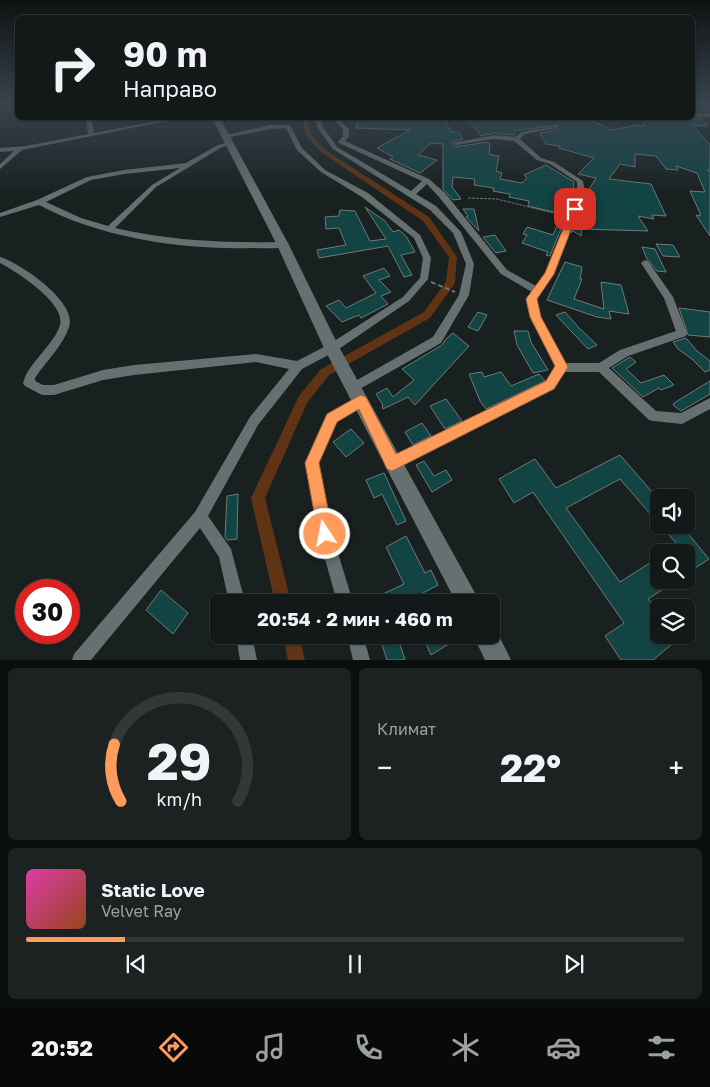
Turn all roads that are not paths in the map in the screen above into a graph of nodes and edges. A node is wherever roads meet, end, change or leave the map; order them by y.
1 (102, 133) edge
2 (223, 133) edge
3 (251, 133) edge
4 (291, 133) edge
5 (324, 133) edge
6 (346, 133) edge
7 (524, 133) edge
8 (90, 135) joint
9 (227, 140) junction
10 (516, 140) junction
11 (456, 143) dead end
12 (20, 149) junction
13 (0, 150) edge
14 (188, 166) junction
15 (0, 167) edge
16 (427, 180) junction
17 (412, 194) junction
18 (40, 202) junction
19 (0, 215) edge
20 (109, 229) junction
21 (283, 245) junction
22 (0, 260) edge
23 (645, 263) dead end
24 (538, 291) junction
25 (332, 348) junction
26 (298, 366) junction
27 (562, 367) junction
28 (601, 368) junction
29 (357, 394) junction
30 (710, 403) edge
31 (392, 464) junction
32 (200, 516) junction
33 (235, 594) edge
34 (343, 594) edge
35 (464, 594) edge
36 (246, 644) edge
37 (358, 644) edge
38 (490, 644) edge
39 (80, 660) edge
40 (249, 660) edge
41 (362, 660) edge
42 (499, 660) edge

1 - 8 street
2 - 9 main road
3 - 9 street
4 - 25 street
5 - 17 street
6 - 16 street
7 - 10 street
8 - 12 street
9 - 14 street
9 - 21 main road
10 - 11 street
10 - 24 street
12 - 13 street
12 - 15 street
14 - 18 street
14 - 20 street
16 - 17 street
16 - 24 street
17 - 29 street
18 - 19 street
18 - 20 street
20 - 21 street
21 - 25 main road
22 - 26 street
23 - 28 street
24 - 27 street
25 - 26 street
25 - 29 main road
26 - 32 street
27 - 28 street
27 - 31 street
28 - 30 street
29 - 31 main road
29 - 34 street
31 - 35 main road
32 - 33 street
32 - 39 street
36 - 40 street
37 - 41 street
38 - 42 main road

